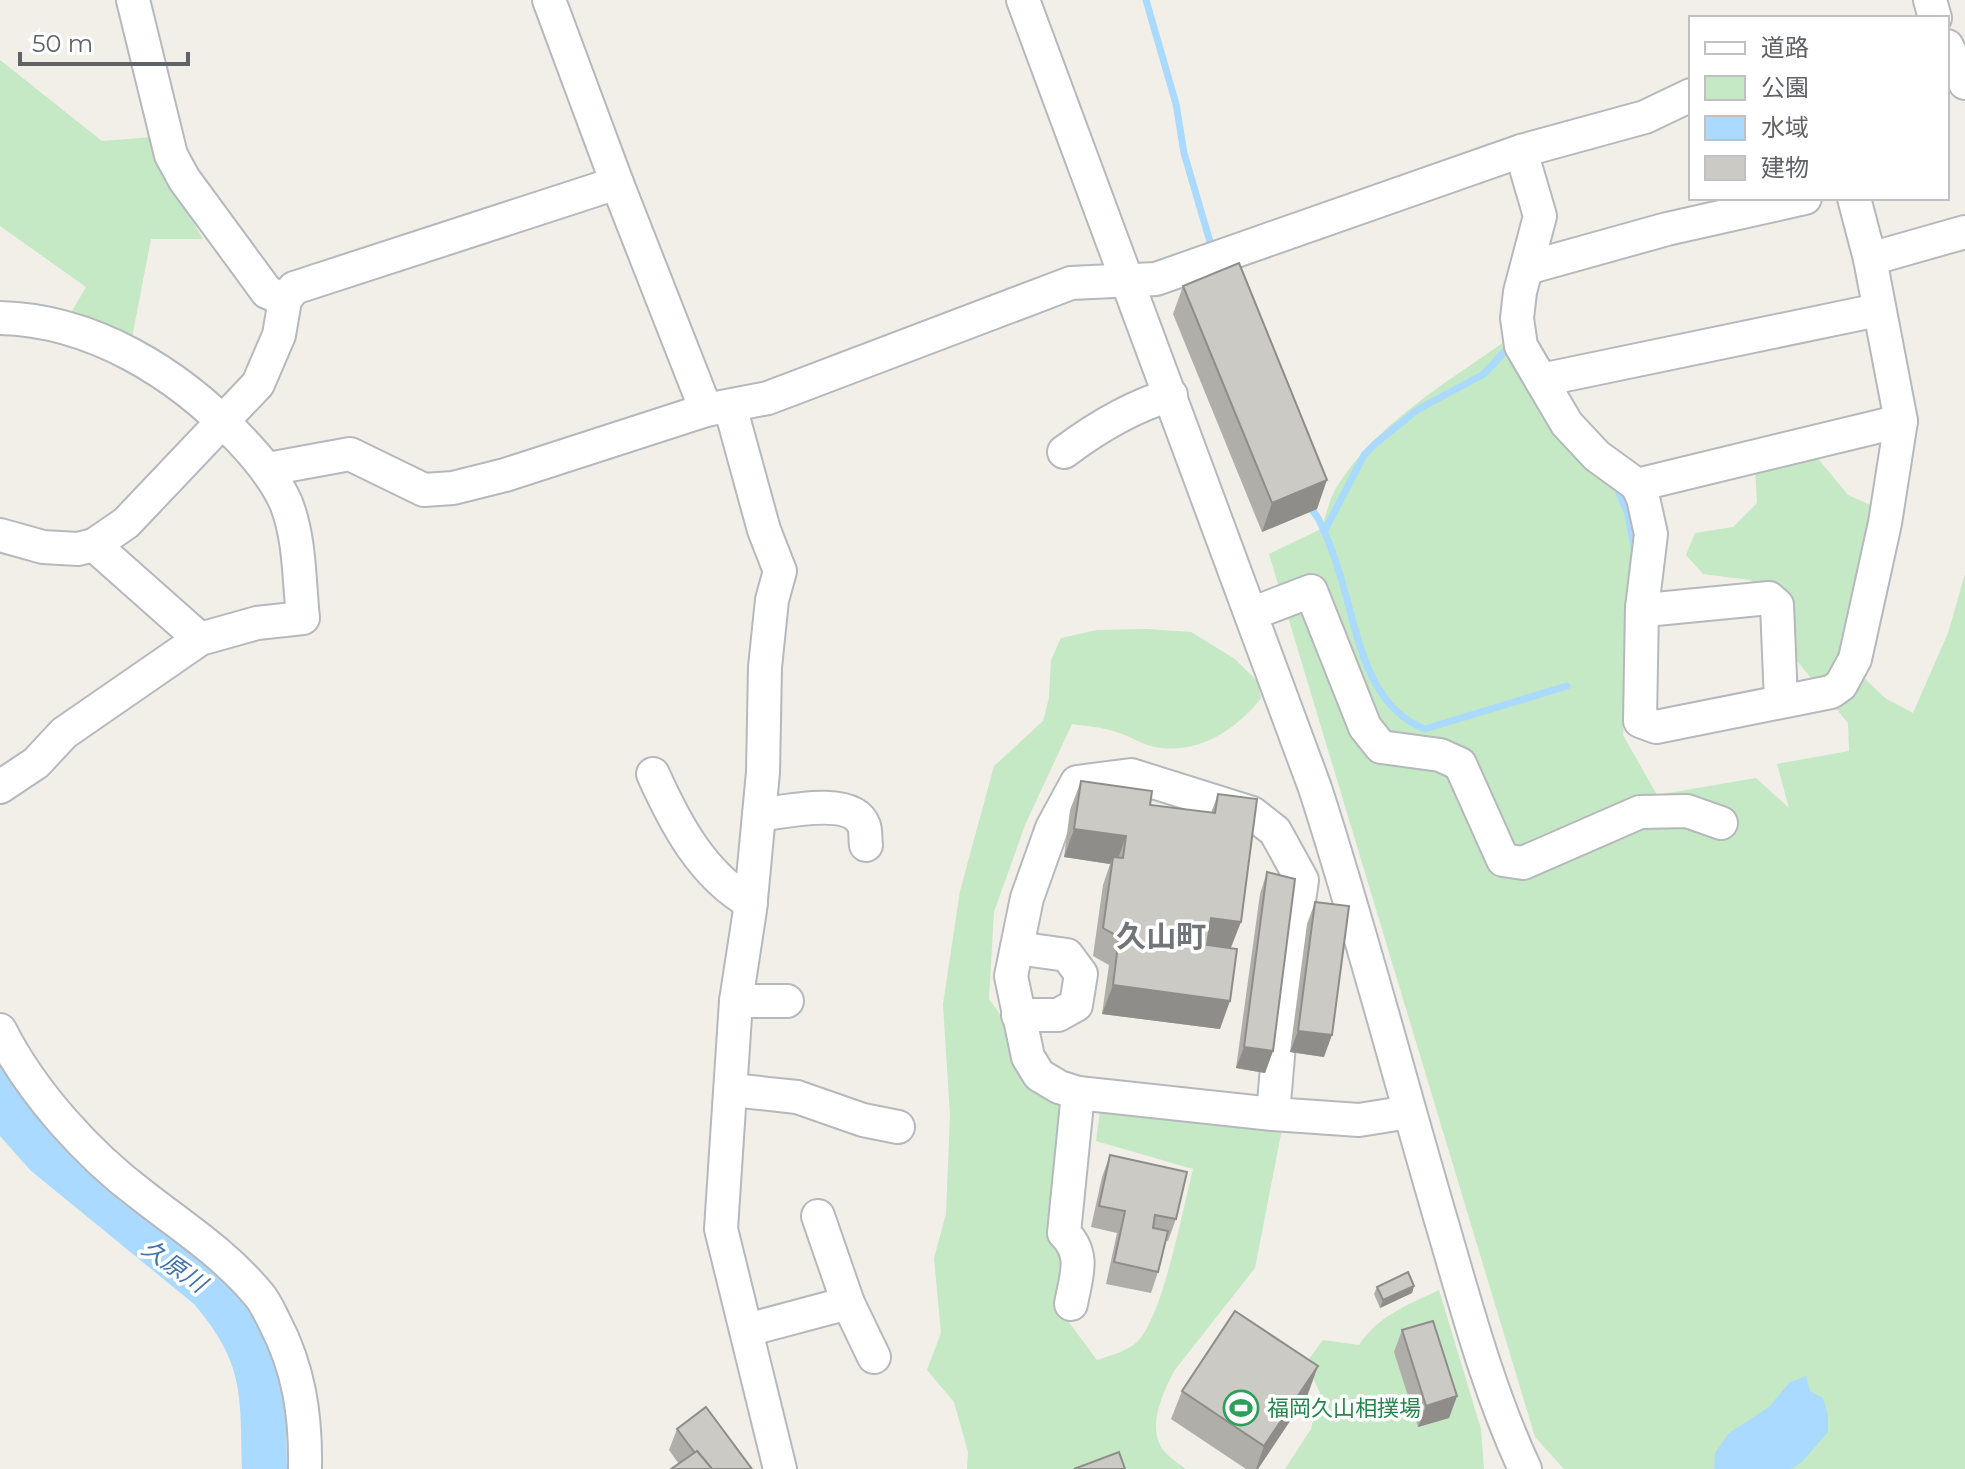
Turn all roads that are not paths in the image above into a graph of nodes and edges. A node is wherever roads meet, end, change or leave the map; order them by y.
1 (133, 0) edge
2 (549, 0) edge
3 (1023, 0) edge
4 (1949, 50) edge
5 (1965, 83) edge
6 (1689, 96) edge
7 (1521, 151) junction
8 (617, 183) junction
9 (1796, 200) edge
10 (1855, 200) edge
11 (1965, 232) edge
12 (1870, 259) junction
13 (1527, 268) junction
14 (1129, 281) junction
15 (285, 300) junction
16 (1878, 310) junction
17 (0, 318) edge
18 (1541, 380) junction
19 (1171, 395) junction
20 (718, 408) junction
21 (1901, 421) junction
22 (224, 422) junction
23 (1064, 452) dead end
24 (268, 469) junction
25 (1637, 485) junction
26 (0, 535) edge
27 (94, 545) junction
28 (1642, 608) junction
29 (1251, 614) junction
30 (200, 639) junction
31 (1781, 701) junction
32 (653, 774) dead end
33 (0, 787) edge
34 (759, 815) junction
35 (1721, 823) dead end
36 (866, 845) dead end
37 (751, 903) junction
38 (1017, 948) junction
39 (736, 1001) junction
40 (787, 1001) dead end
41 (1018, 1015) junction
42 (0, 1030) edge
43 (732, 1090) junction
44 (1078, 1093) junction
45 (1409, 1112) junction
46 (1273, 1114) junction
47 (898, 1127) dead end
48 (818, 1216) dead end
49 (848, 1303) junction
50 (1071, 1304) dead end
51 (747, 1330) junction
52 (874, 1357) dead end
53 (1510, 1436) junction
54 (305, 1469) edge
55 (780, 1469) edge
56 (1505, 1469) edge
57 (1525, 1469) edge

1 - 15 street
2 - 8 street
3 - 14 street
4 - 5 street
6 - 7 street
7 - 13 street
7 - 14 street
8 - 15 street
8 - 20 street
9 - 13 street
10 - 12 street
11 - 12 street
12 - 16 street
13 - 18 street
14 - 19 street
14 - 20 street
15 - 22 street
16 - 18 street
16 - 21 street
17 - 22 street
18 - 25 street
19 - 23 street
19 - 29 street
20 - 24 street
20 - 34 street
21 - 25 street
21 - 31 street
22 - 24 street
22 - 27 street
24 - 30 street
25 - 28 street
26 - 27 street
27 - 30 street
28 - 31 street
28 - 31 street
29 - 35 street
29 - 45 street
30 - 33 street
32 - 37 street
34 - 36 street
34 - 37 street
37 - 39 street
38 - 41 street
38 - 41 street
38 - 46 street
39 - 40 street
39 - 43 street
41 - 44 street
42 - 54 street
43 - 47 street
43 - 51 street
44 - 46 street
44 - 50 street
45 - 46 street
45 - 53 street
48 - 49 street
49 - 51 street
49 - 52 street
51 - 55 street
53 - 56 street
53 - 57 street

